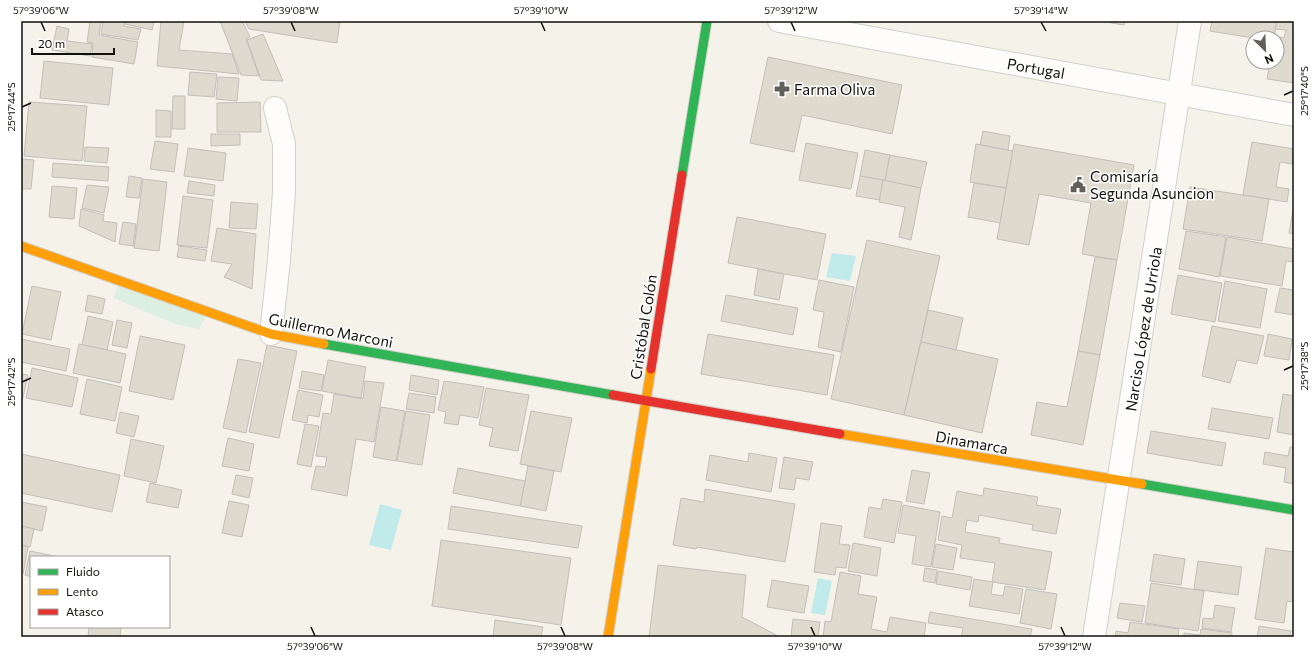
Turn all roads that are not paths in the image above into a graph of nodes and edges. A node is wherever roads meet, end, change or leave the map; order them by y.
1 (707, 21) edge
2 (779, 21) edge
3 (1190, 21) edge
4 (1180, 94) junction
5 (275, 108) dead end
6 (1294, 115) edge
7 (21, 246) edge
8 (271, 334) junction
9 (646, 401) junction
10 (1119, 481) junction
11 (1294, 510) edge
12 (608, 637) edge
13 (1094, 637) edge

1 - 9 street, Cristóbal Colón
2 - 4 street, Portugal
3 - 4 street, Narciso López de Urriola
4 - 6 street, Portugal
4 - 10 street, Narciso López de Urriola
5 - 8 street
7 - 8 street, Guillermo Marconi
8 - 9 street, Guillermo Marconi
9 - 10 street, Dinamarca
9 - 12 street, Cristóbal Colón
10 - 11 street, Dinamarca
10 - 13 street, Narciso López de Urriola

